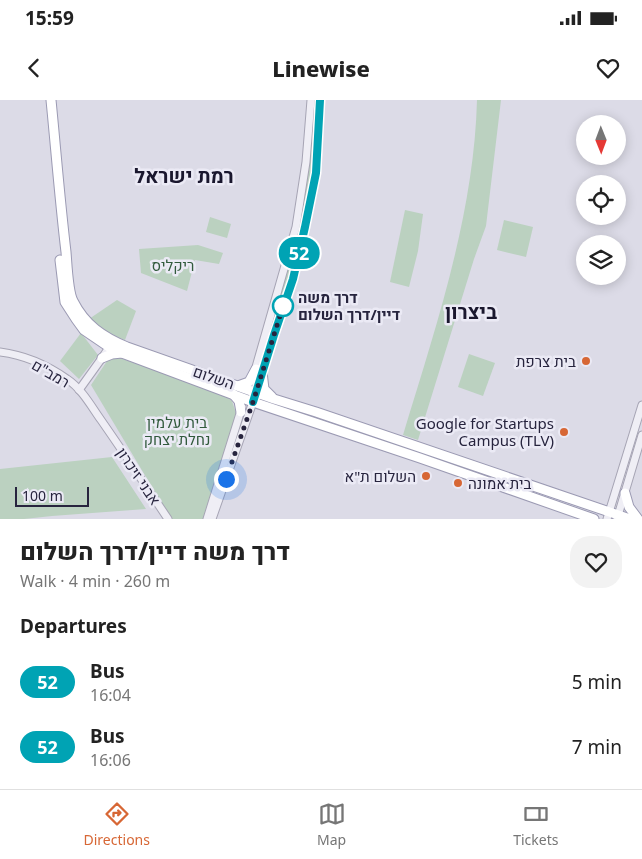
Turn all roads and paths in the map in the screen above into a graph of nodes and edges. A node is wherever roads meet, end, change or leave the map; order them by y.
1 (46, 100) edge
2 (51, 100) edge
3 (311, 100) edge
4 (320, 100) edge
5 (111, 344) junction
6 (0, 352) edge
7 (122, 353) junction
8 (102, 358) junction
9 (259, 371) junction
10 (79, 390) junction
11 (236, 390) junction
12 (251, 395) junction
13 (274, 399) junction
14 (642, 405) edge
15 (241, 412) junction
16 (110, 433) joint
17 (642, 435) edge
18 (625, 493) junction
19 (608, 516) edge
20 (618, 517) edge
21 (591, 518) edge
22 (168, 519) edge
23 (207, 519) edge
24 (212, 519) edge
25 (630, 519) edge
26 (638, 519) edge

1 - 5 main road, השלום
2 - 5 main road, השלום
3 - 9 street
4 - 9 street
5 - 7 main road, השלום
5 - 8 street
5 - 11 main road, השלום
6 - 10 street, רמב"ם
7 - 8 main road
7 - 11 main road, השלום
8 - 10 street
9 - 11 main road
9 - 12 street
9 - 13 main road
10 - 16 street, רמב"ם
11 - 12 main road, השלום
11 - 15 main road
12 - 13 main road, השלום
12 - 15 street
12 - 21 main road, השלום
12 - 24 street
13 - 19 main road, השלום
14 - 19 street
15 - 23 street
16 - 22 street, אבני זיכרון
17 - 18 street
18 - 20 street
18 - 26 main road
19 - 20 main road, השלום
20 - 25 main road, השלום

